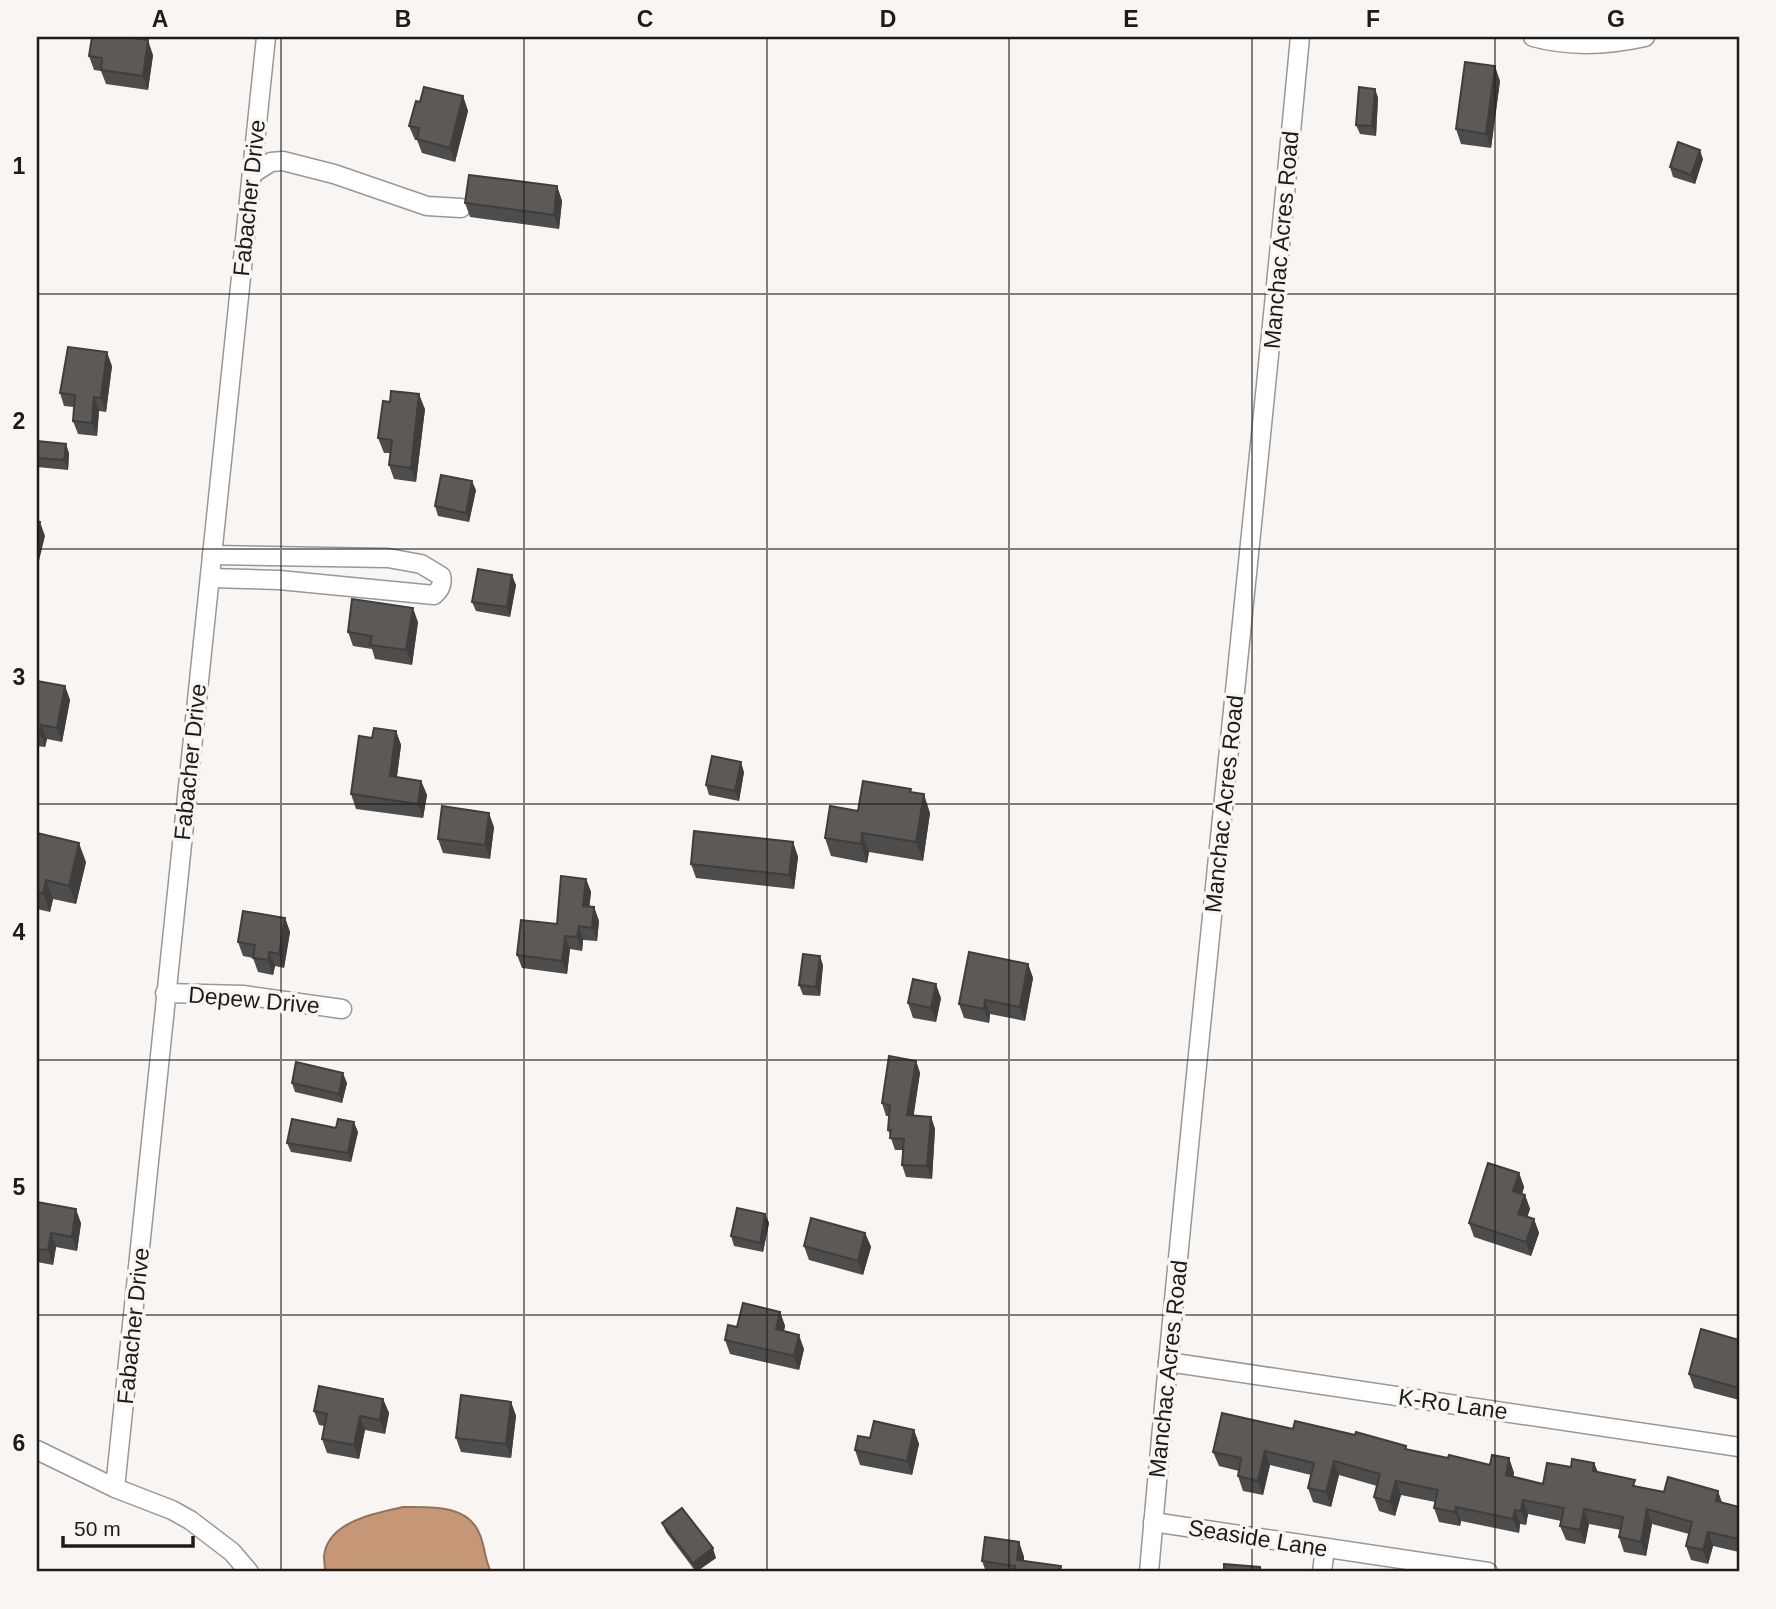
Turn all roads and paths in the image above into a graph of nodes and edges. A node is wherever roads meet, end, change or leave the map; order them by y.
1 (266, 37) edge
2 (1300, 37) edge
3 (1533, 37) edge
4 (1645, 37) edge
5 (252, 174) junction
6 (461, 208) dead end
7 (212, 555) junction
8 (210, 578) junction
9 (165, 993) junction
10 (342, 1009) dead end
11 (1168, 1362) junction
12 (1739, 1447) edge
13 (37, 1450) edge
14 (115, 1488) junction
15 (1153, 1522) junction
16 (1325, 1548) junction
17 (249, 1572) edge
18 (1149, 1572) edge
19 (1322, 1572) edge
20 (1488, 1572) edge

1 - 5 street, Fabacher Drive
2 - 11 street, Manchac Acres Road
3 - 4 street
5 - 6 street
5 - 7 street, Fabacher Drive
7 - 8 street, Fabacher Drive
7 - 8 street
8 - 9 street, Fabacher Drive
9 - 10 street, Depew Drive
9 - 14 street, Fabacher Drive
11 - 12 street, K-Ro Lane
11 - 15 street, Manchac Acres Road
13 - 14 street
14 - 17 street
15 - 16 street, Seaside Lane
15 - 18 street, Manchac Acres Road
16 - 19 street
16 - 20 street, Seaside Lane

